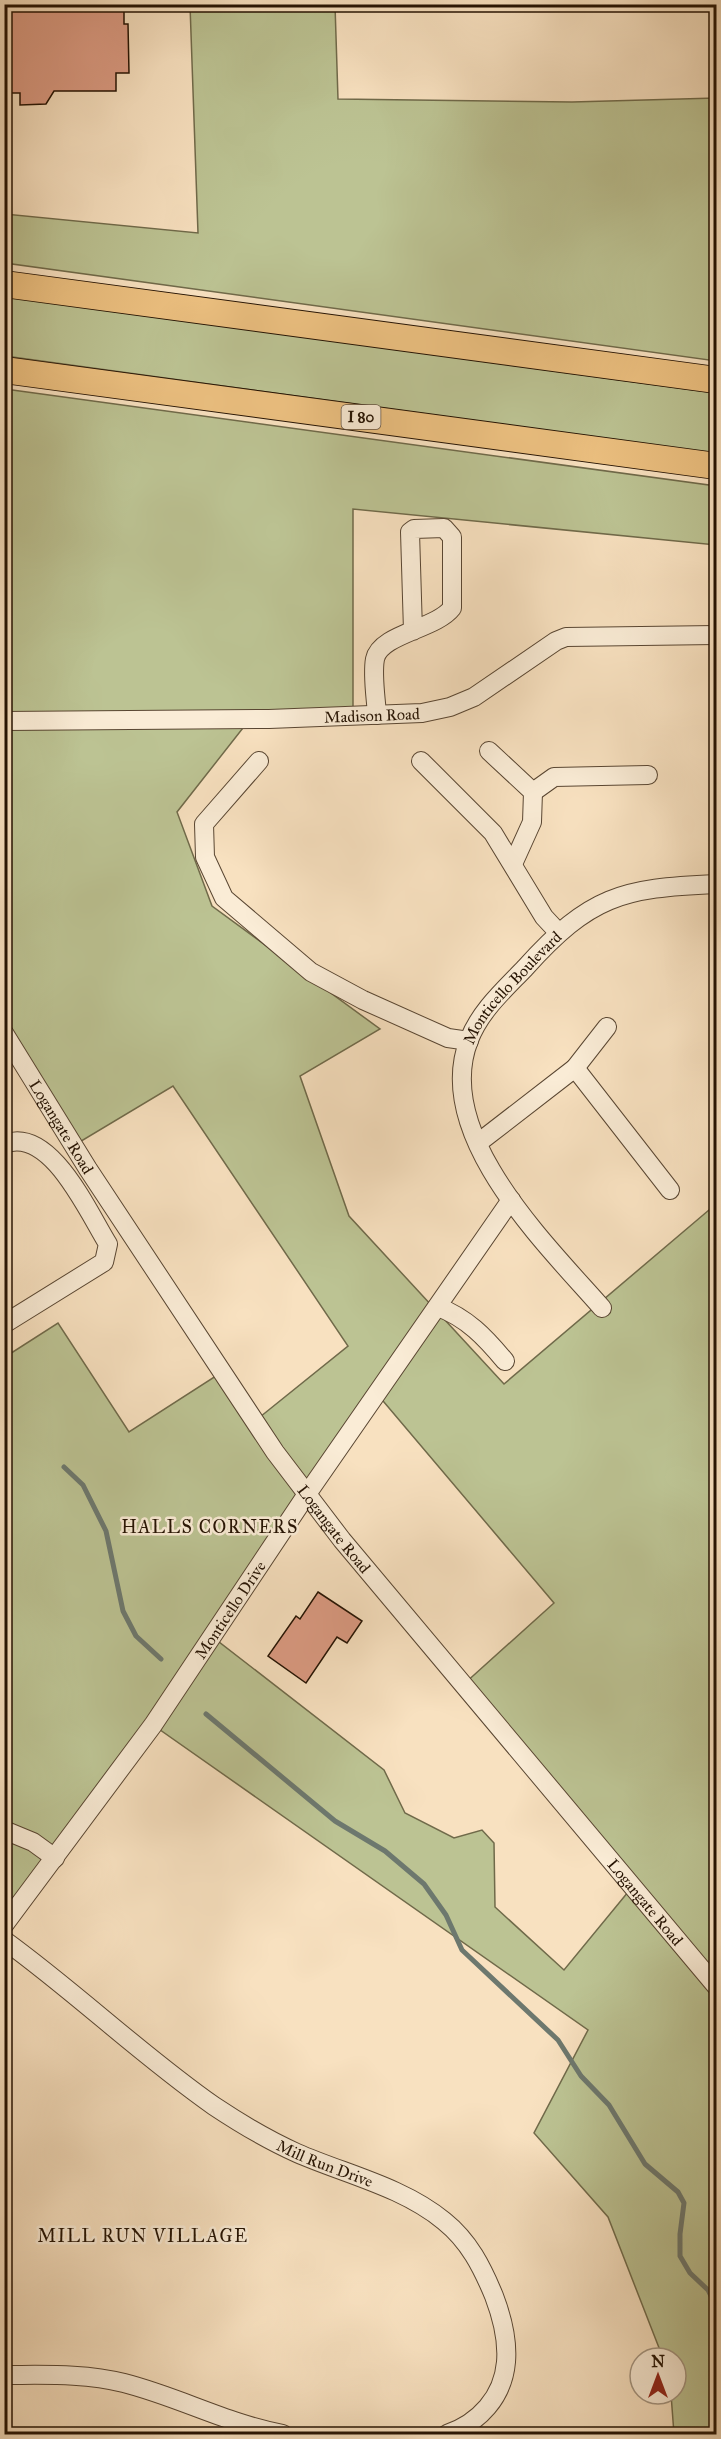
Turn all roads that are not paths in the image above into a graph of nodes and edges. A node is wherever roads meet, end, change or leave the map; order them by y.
1 (4, 285) edge
2 (4, 370) edge
3 (717, 380) edge
4 (717, 466) edge
5 (412, 631) junction
6 (717, 635) edge
7 (377, 715) junction
8 (4, 722) edge
9 (489, 751) dead end
10 (258, 760) dead end
11 (421, 760) dead end
12 (648, 775) dead end
13 (532, 792) junction
14 (513, 864) junction
15 (717, 884) edge
16 (558, 932) junction
17 (608, 1027) dead end
18 (4, 1033) edge
19 (469, 1041) junction
20 (575, 1068) junction
21 (478, 1143) junction
22 (4, 1144) edge
23 (670, 1190) dead end
24 (511, 1200) junction
25 (117, 1213) junction
26 (96, 1225) junction
27 (438, 1307) junction
28 (603, 1308) dead end
29 (4, 1324) edge
30 (505, 1361) dead end
31 (307, 1494) junction
32 (4, 1830) edge
33 (55, 1858) junction
34 (4, 1925) edge
35 (4, 1940) edge
36 (717, 1986) edge
37 (4, 2375) edge
38 (283, 2434) edge
39 (447, 2434) edge

1 - 3 highway
2 - 4 highway, I 80
5 - 5 street
5 - 7 street
6 - 7 street, Madison Road
7 - 8 street, Madison Road
9 - 13 street
10 - 19 street
11 - 14 street
12 - 13 street
13 - 14 street
14 - 16 street
15 - 16 street, Monticello Boulevard
16 - 19 street, Monticello Boulevard
17 - 20 street
18 - 25 street, Logangate Road
19 - 21 street, Monticello Boulevard
20 - 21 street
20 - 23 street
21 - 24 street, Monticello Boulevard
22 - 26 street
24 - 27 street, Monticello Drive
24 - 28 street, Monticello Boulevard
25 - 26 street
25 - 31 street, Logangate Road
26 - 29 street
27 - 30 street
27 - 31 street, Monticello Drive
31 - 33 street, Monticello Drive
31 - 36 street, Logangate Road
32 - 33 street
33 - 34 street, Monticello Drive
35 - 39 street, Mill Run Drive
37 - 38 street

